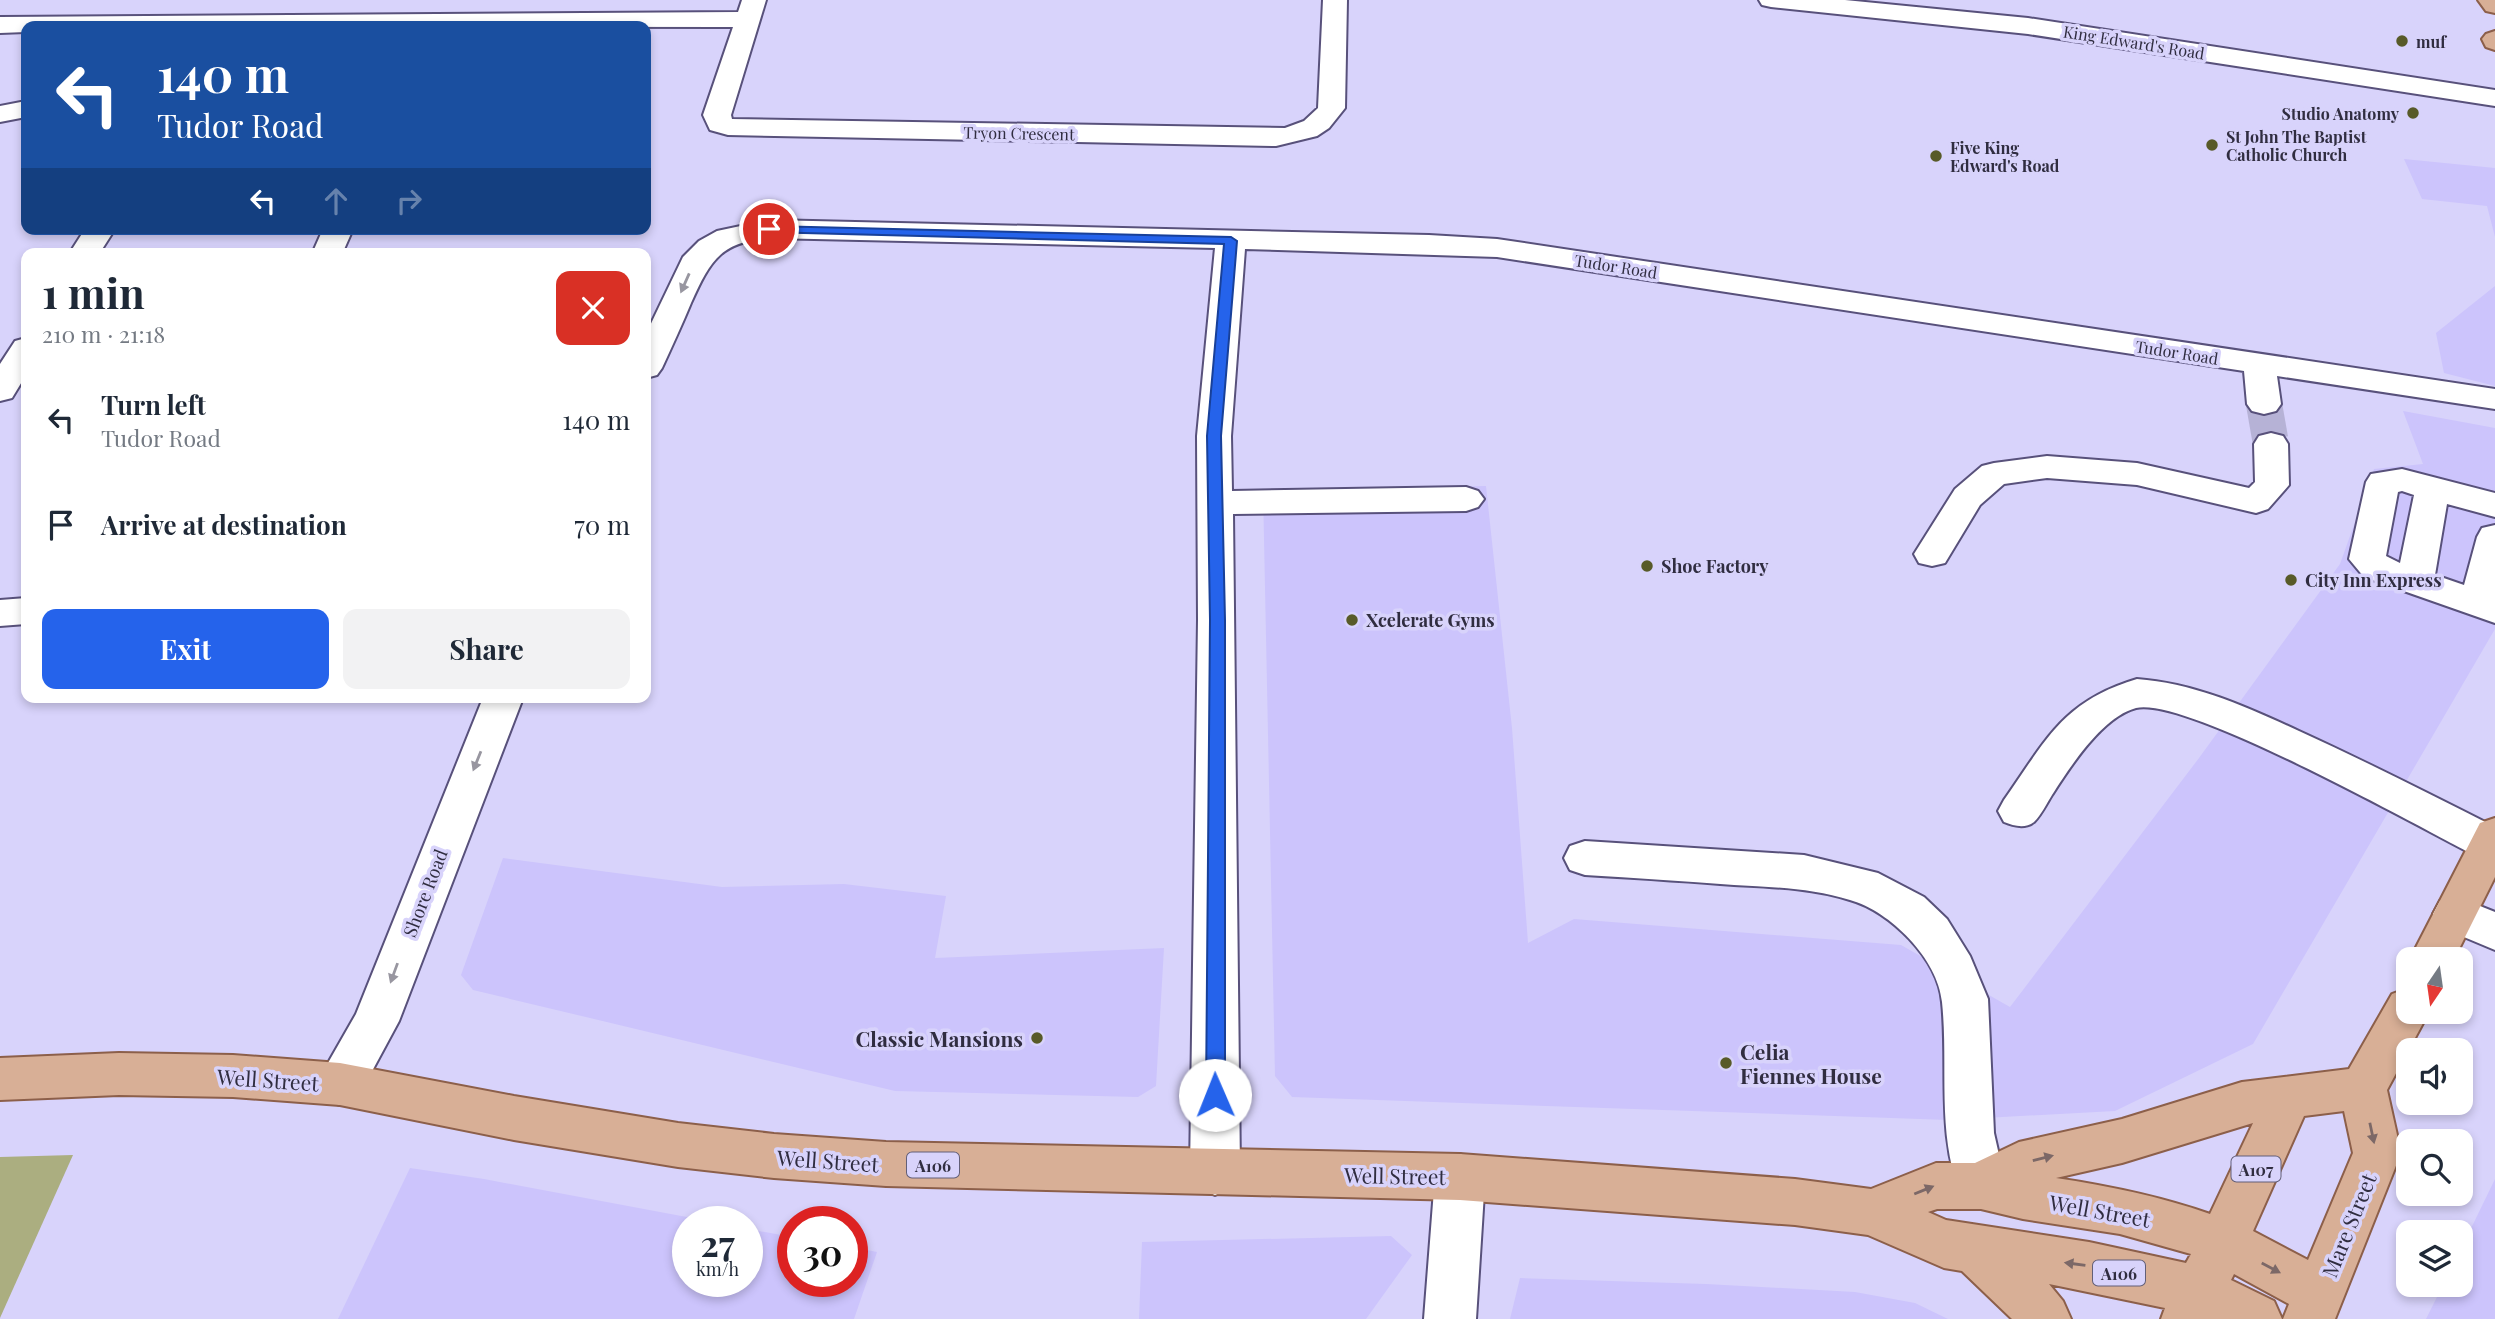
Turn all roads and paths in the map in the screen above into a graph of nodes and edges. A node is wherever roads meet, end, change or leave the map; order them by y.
1 (63, 0) edge
2 (1335, 0) edge
3 (1771, 0) edge
4 (2490, 0) edge
5 (1874, 5) edge
6 (2495, 6) edge
7 (751, 9) edge
8 (402, 10) edge
9 (43, 21) edge
10 (118, 21) edge
11 (21, 24) edge
12 (0, 25) edge
13 (2495, 98) edge
14 (21, 109) edge
15 (0, 114) edge
16 (1231, 241) junction
17 (21, 356) edge
18 (651, 357) edge
19 (2259, 365) junction
20 (0, 391) edge
21 (2495, 399) edge
22 (2264, 404) tunnel mouth
23 (2271, 444) tunnel mouth
24 (2433, 487) junction
25 (1466, 499) dead end
26 (1214, 503) junction
27 (2495, 505) edge
28 (2495, 537) edge
29 (1933, 554) dead end
30 (2415, 582) junction
31 (2487, 607) edge
32 (21, 611) edge
33 (0, 613) edge
34 (501, 703) edge
35 (2020, 811) dead end
36 (2493, 840) edge
37 (1585, 858) dead end
38 (2455, 914) junction
39 (2495, 932) edge
40 (2438, 947) edge
41 (2399, 1024) edge
42 (0, 1079) edge
43 (340, 1084) junction
44 (2363, 1087) junction
45 (2289, 1097) junction
46 (1215, 1172) junction
47 (1460, 1177) junction
48 (1981, 1186) junction
49 (1871, 1212) junction
50 (2223, 1242) junction
51 (1976, 1250) junction
52 (2193, 1305) edge
53 (2315, 1306) edge
54 (1450, 1319) edge
55 (2045, 1319) edge
56 (2256, 1319) edge

1 - 9 street
2 - 7 street, Tryon Crescent
3 - 5 street, King Edward's Road
4 - 6 main road
5 - 13 street, King Edward's Road
7 - 8 street
8 - 10 street
11 - 12 street
14 - 15 street
16 -> 18 street, Tudor Road
16 - 19 street, Tudor Road
16 - 26 street
17 - 20 street
19 - 21 street, Tudor Road
19 - 22 street
23 - 29 street
24 - 27 street
24 - 30 street
24 - 30 street
25 - 26 street
26 - 46 street
28 - 31 street
30 - 31 street
32 - 33 street
34 -> 43 street, Shore Road
35 - 36 street
36 - 38 main road
37 - 48 street
38 - 39 street
38 - 40 main road
41 - 44 main road
42 - 43 main road, Well Street / A106
43 - 46 main road, Well Street / A106
44 - 45 main road
44 -> 53 main road, Mare Street
48 -> 45 main road
45 - 50 main road, A107
46 - 47 main road, Well Street / A106
47 - 49 main road, Well Street / A106
47 - 54 street
49 -> 48 main road, Well Street
48 - 50 main road, Well Street
49 - 51 main road, Well Street / A106
50 - 52 main road, A107
50 -> 53 main road, Well Street
52 -> 51 main road, Well Street / A106
51 - 55 main road
52 - 56 main road, Well Street / A106

